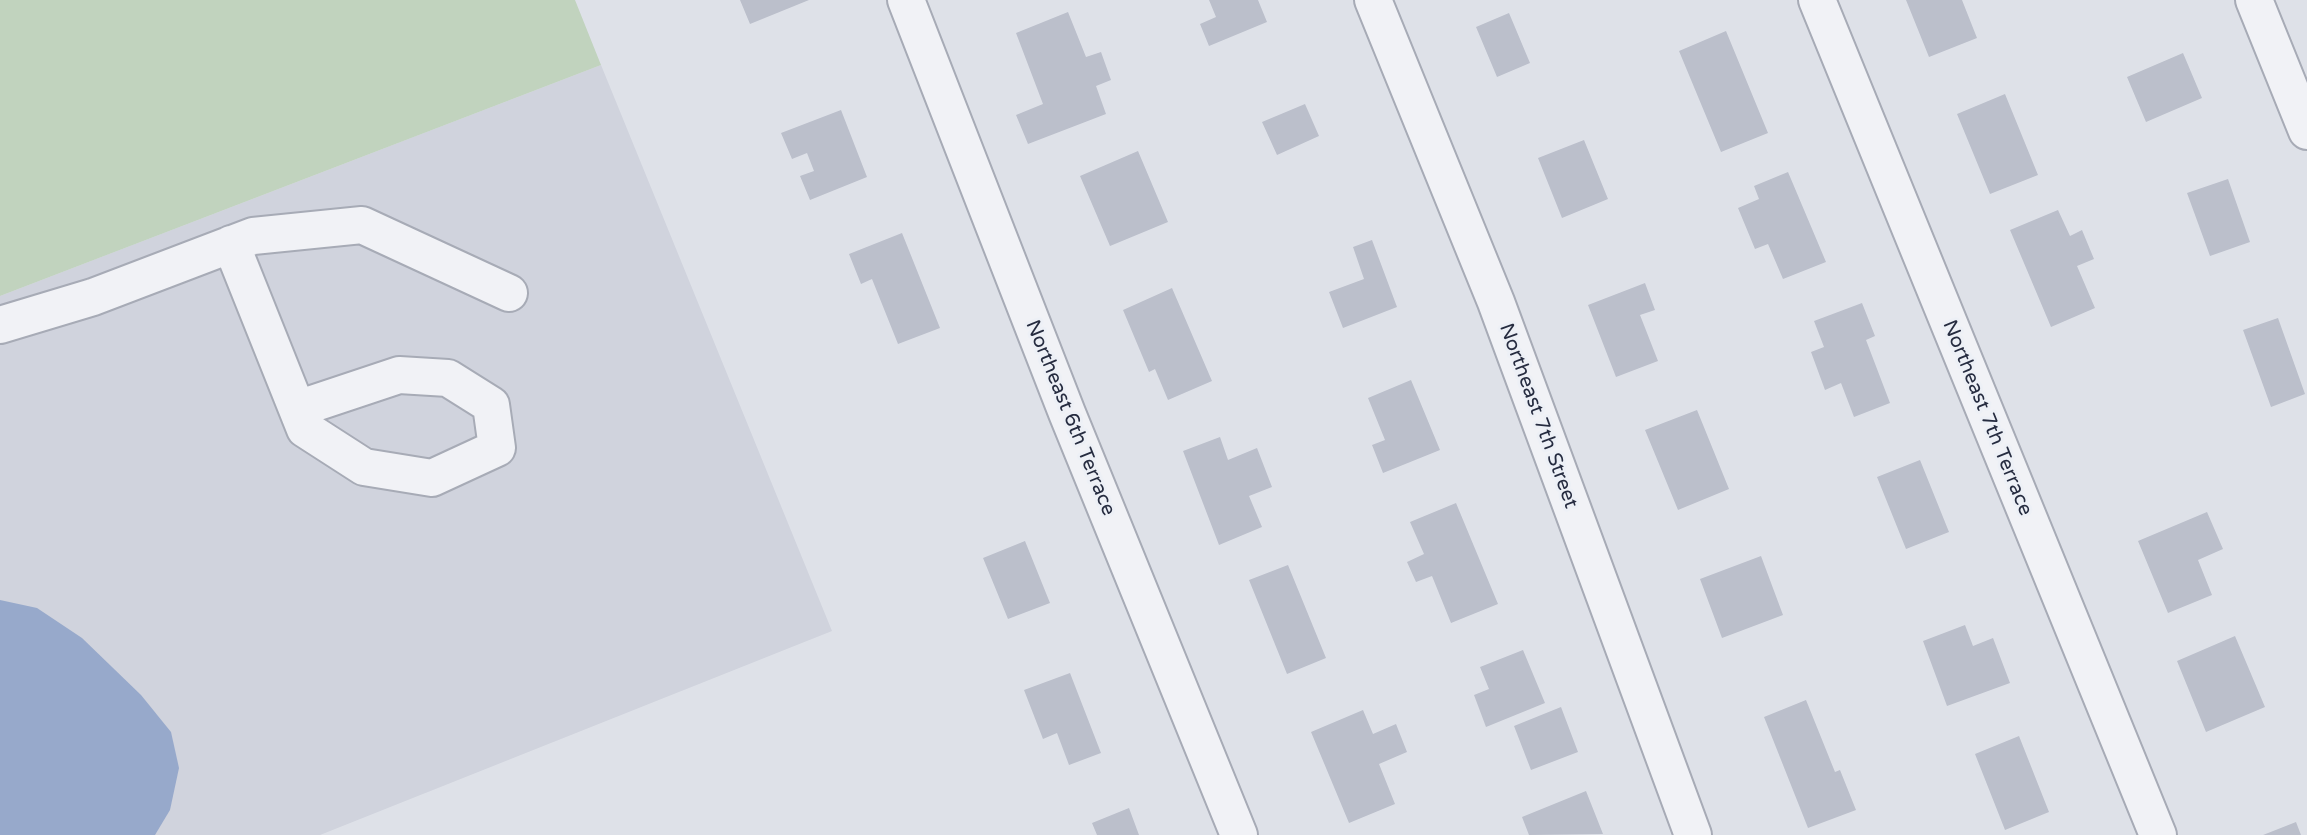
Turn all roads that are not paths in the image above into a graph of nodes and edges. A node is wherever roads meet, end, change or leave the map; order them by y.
1 (906, 0) edge
2 (1373, 0) edge
3 (1817, 0) edge
4 (2254, 0) edge
5 (2307, 131) edge
6 (231, 244) junction
7 (509, 293) dead end
8 (0, 325) edge
9 (297, 409) junction
10 (1239, 835) edge
11 (1693, 835) edge
12 (2158, 835) edge

1 - 10 street, Northeast 6th Terrace
2 - 11 street, Northeast 7th Street
3 - 12 street, Northeast 7th Terrace
4 - 5 street
6 - 7 street
6 - 8 street
6 - 9 street
9 - 9 street

